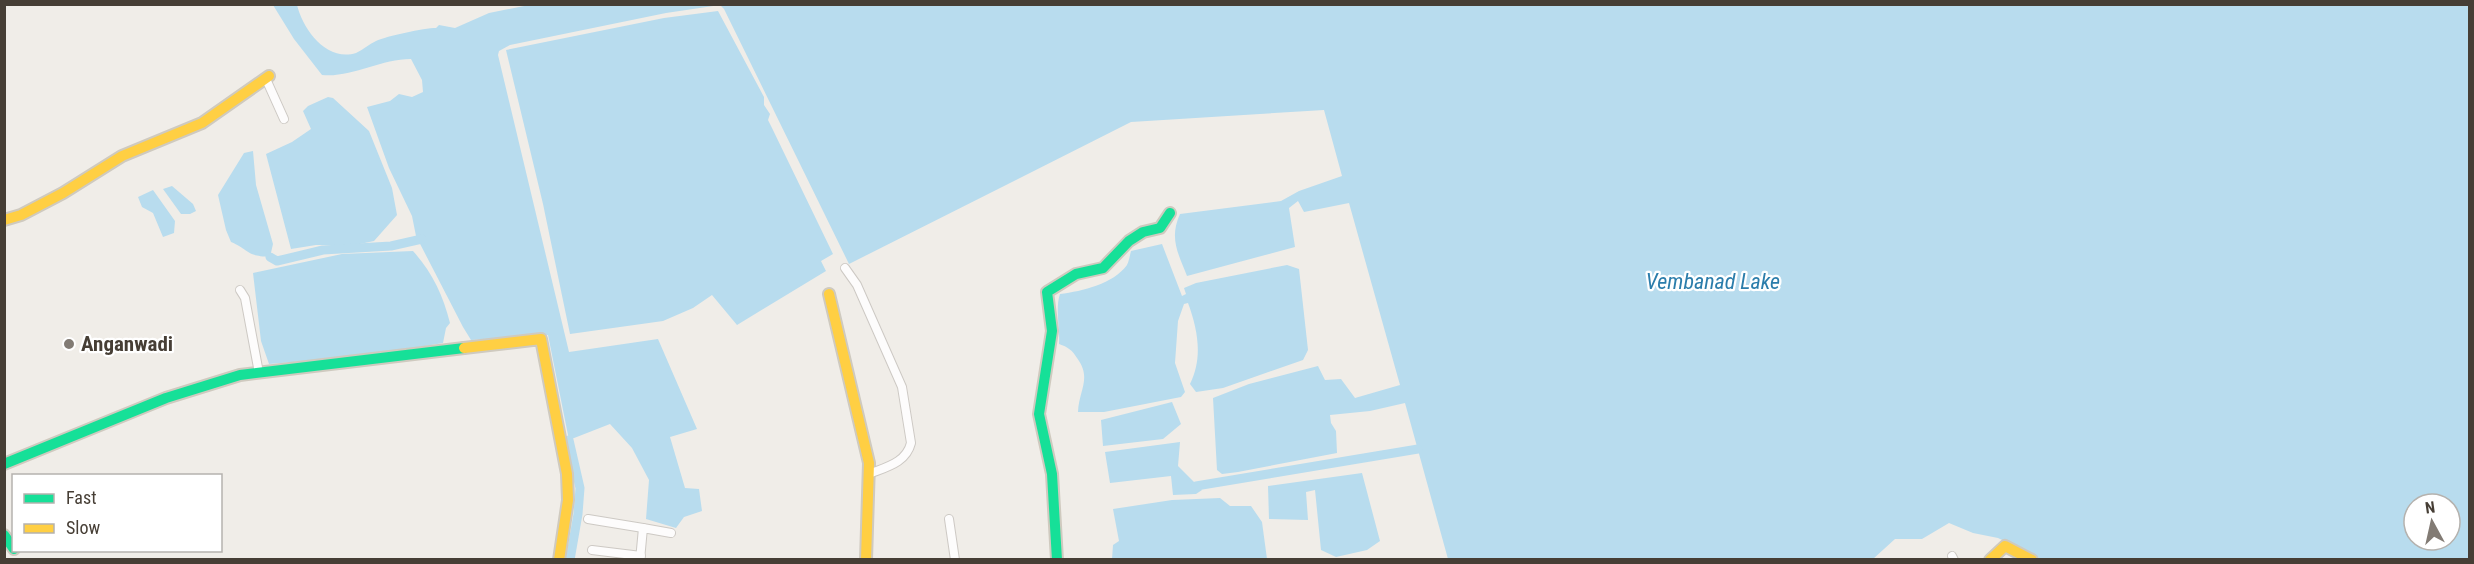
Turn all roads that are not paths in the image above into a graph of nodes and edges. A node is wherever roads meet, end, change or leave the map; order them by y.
1 (268, 78) joint
2 (284, 119) dead end
3 (1170, 213) dead end
4 (4, 220) edge
5 (845, 268) dead end
6 (240, 290) dead end
7 (829, 294) dead end
8 (259, 373) junction
9 (4, 464) edge
10 (869, 474) junction
11 (588, 519) dead end
12 (949, 519) dead end
13 (643, 528) junction
14 (671, 534) dead end
15 (592, 550) dead end
16 (640, 558) edge
17 (559, 560) edge
18 (866, 560) edge
19 (955, 560) edge
20 (1057, 560) edge
21 (1990, 560) edge
22 (2032, 560) edge

1 - 2 street
1 - 4 street
3 - 20 street
5 - 10 street
6 - 8 street
7 - 10 street
8 - 9 street
8 - 17 street
10 - 18 street
11 - 13 street
12 - 19 street
13 - 14 street
13 - 16 street
15 - 16 street
21 - 22 street

